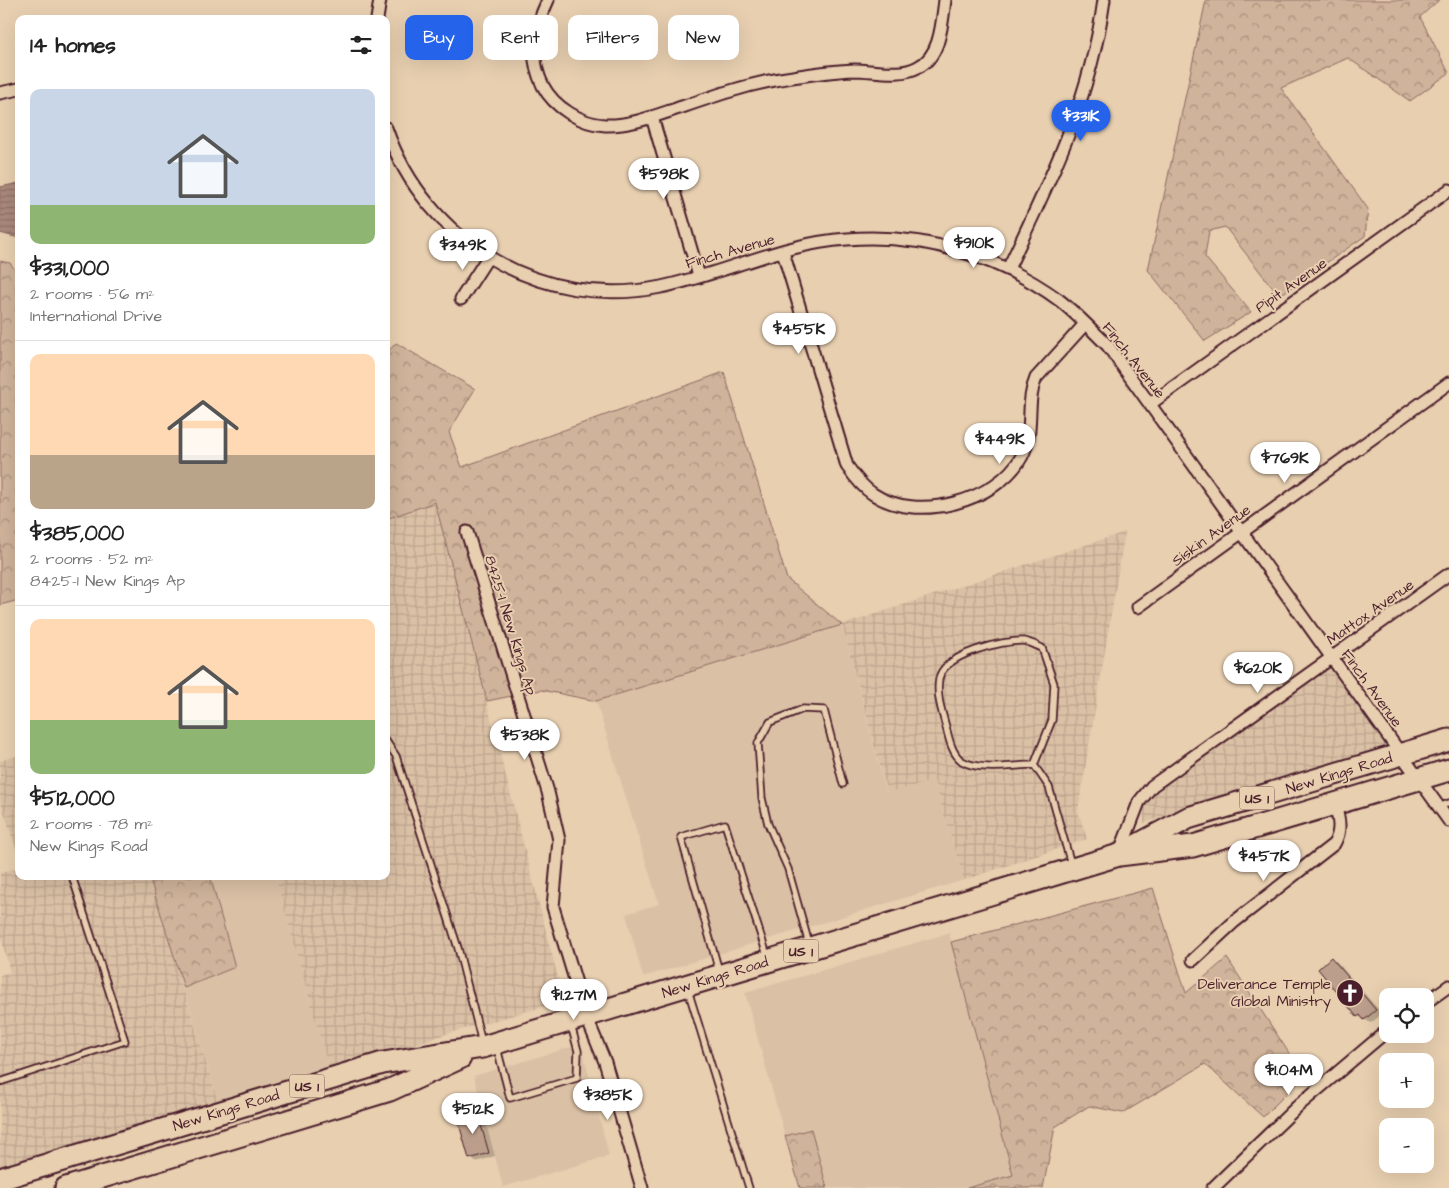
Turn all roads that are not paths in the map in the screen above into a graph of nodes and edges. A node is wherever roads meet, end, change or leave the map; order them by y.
1 (380, 0) edge
2 (548, 0) edge
3 (945, 0) edge
4 (1104, 0) edge
5 (378, 15) edge
6 (15, 90) edge
7 (0, 93) edge
8 (652, 117) junction
9 (390, 138) edge
10 (1449, 190) edge
11 (783, 252) junction
12 (488, 257) junction
13 (1008, 269) junction
14 (699, 276) junction
15 (461, 299) dead end
16 (1085, 324) junction
17 (1449, 383) edge
18 (1150, 404) junction
19 (466, 532) dead end
20 (1241, 532) junction
21 (1449, 574) edge
22 (1138, 606) dead end
23 (1332, 657) junction
24 (1449, 740) edge
25 (390, 748) edge
26 (1402, 754) junction
27 (1034, 765) junction
28 (1449, 770) edge
29 (1419, 779) junction
30 (844, 784) dead end
31 (1335, 804) junction
32 (1444, 805) edge
33 (1449, 822) edge
34 (1119, 855) junction
35 (1072, 869) junction
36 (73, 880) edge
37 (810, 948) junction
38 (769, 960) junction
39 (1193, 960) dead end
40 (720, 975) junction
41 (687, 985) junction
42 (1449, 986) edge
43 (1434, 997) edge
44 (578, 1018) junction
45 (1379, 1038) edge
46 (489, 1045) junction
47 (0, 1082) edge
48 (0, 1179) edge
49 (66, 1188) edge
50 (642, 1188) edge
51 (749, 1188) edge
52 (1213, 1188) edge

1 - 5 street
2 - 8 street
3 - 8 street
4 - 13 street
6 - 7 street
8 - 14 street
9 - 12 street, Finch Avenue
10 - 18 street, Pipit Avenue
11 - 13 street, Finch Avenue
11 - 14 street, Finch Avenue
11 - 16 street
12 - 14 street, Finch Avenue
12 - 15 street
13 - 16 street, Finch Avenue
16 - 18 street, Finch Avenue
17 - 20 street, Siskin Avenue
18 - 20 street, Finch Avenue
19 - 44 street, 8425-1 New Kings Ap
20 - 22 street, Siskin Avenue
20 - 23 street, Finch Avenue
21 - 23 street, Mattox Avenue
23 - 26 street, Finch Avenue
23 - 34 street, Mattox Avenue
24 - 26 highway, New Kings Road / US 1
25 - 46 lane
26 - 29 street, Finch Avenue
26 - 34 highway, New Kings Road / US 1
27 - 27 lane
27 - 35 lane
28 - 29 highway, New Kings Road / US 1
29 - 31 highway, New Kings Road / US 1
29 - 32 street, Finch Avenue
30 - 37 lane
31 - 34 highway, New Kings Road / US 1
31 - 39 street
32 - 33 street, Finch Avenue
34 - 35 highway, New Kings Road / US 1
35 - 37 highway, New Kings Road / US 1
36 - 47 lane
37 - 38 highway, New Kings Road / US 1
38 - 40 highway, New Kings Road / US 1
38 - 40 lane
40 - 41 highway, New Kings Road / US 1
41 - 44 highway, New Kings Road / US 1
41 - 51 lane
42 - 43 street
44 - 46 highway, New Kings Road / US 1
44 - 46 lane
44 - 50 street, 8425-1 New Kings Ap
45 - 52 street
46 - 48 highway, New Kings Road / US 1
46 - 49 highway, New Kings Road / US 1

